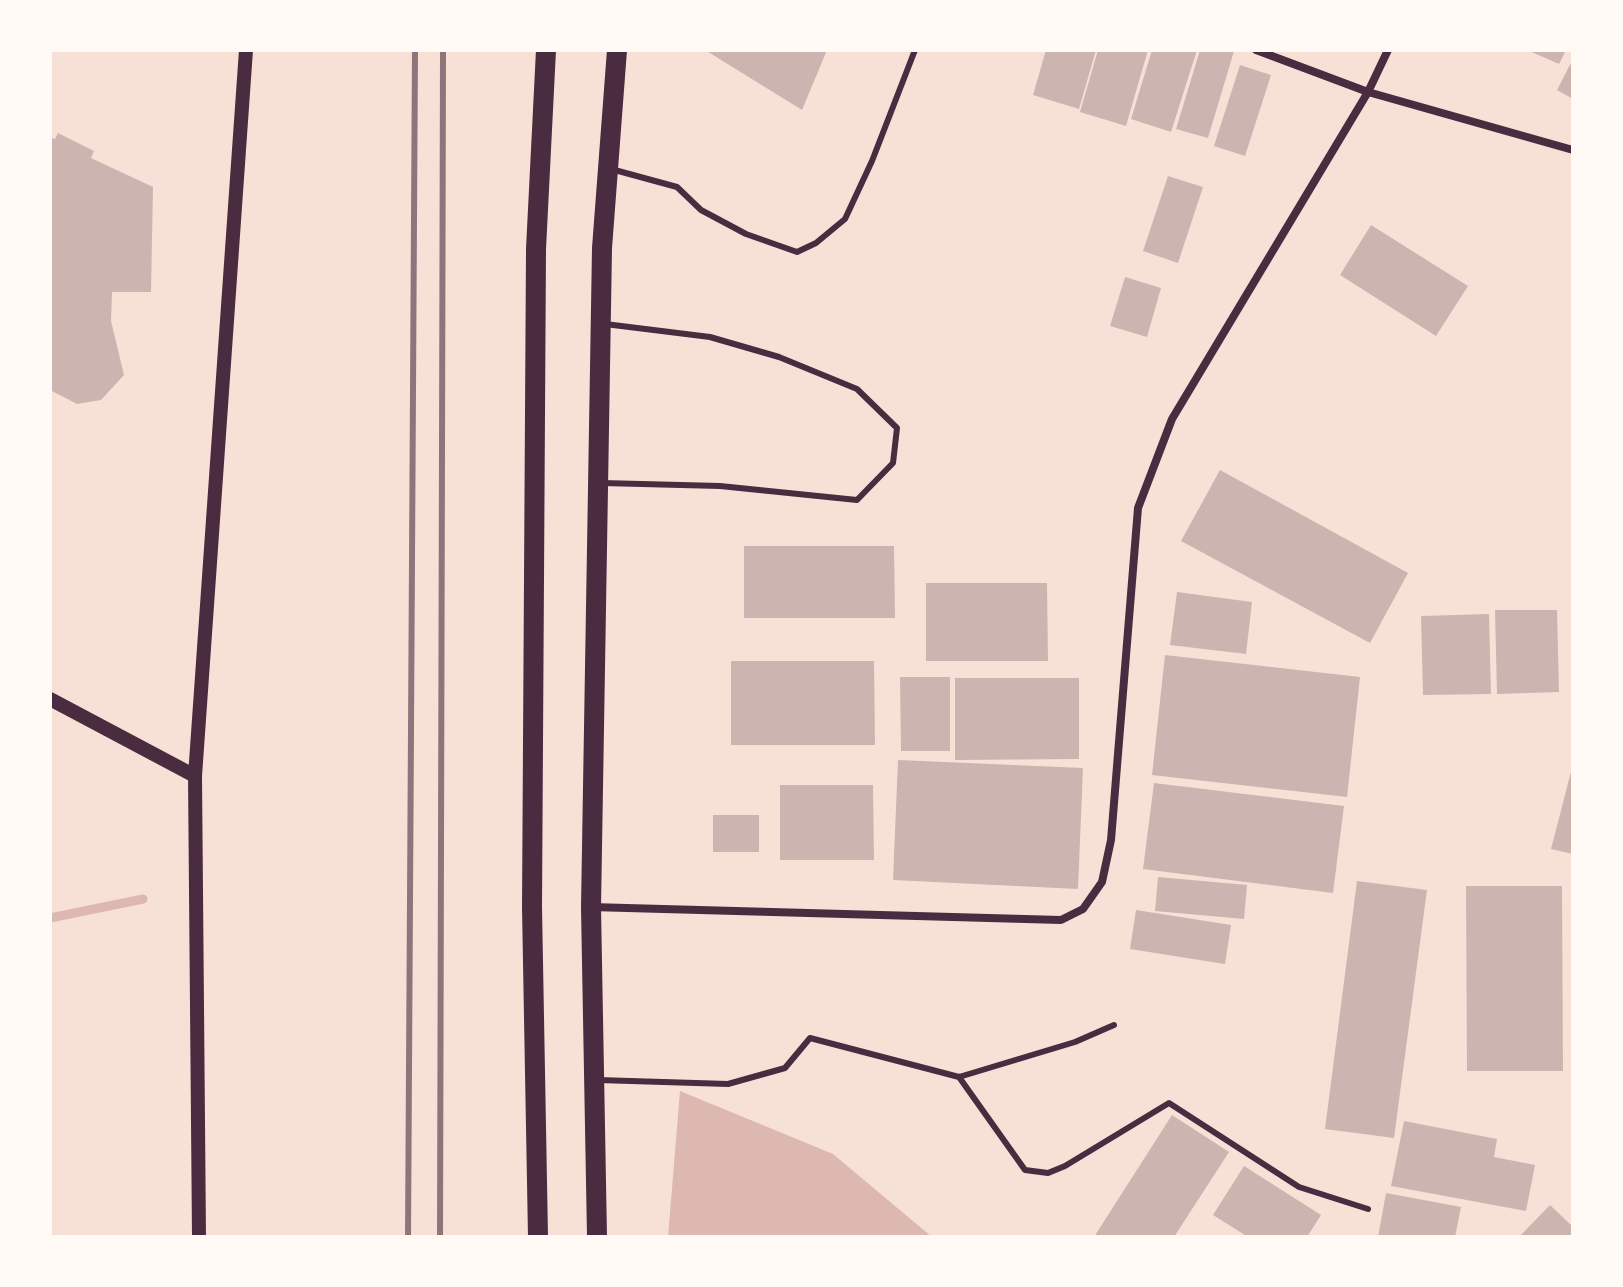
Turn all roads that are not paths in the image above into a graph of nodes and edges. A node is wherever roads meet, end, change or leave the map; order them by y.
1 (246, 50) edge
2 (546, 50) edge
3 (617, 50) edge
4 (915, 50) edge
5 (1256, 50) edge
6 (1388, 50) edge
7 (1368, 92) junction
8 (1573, 150) edge
9 (608, 169) junction
10 (602, 323) junction
11 (598, 483) junction
12 (50, 699) edge
13 (195, 776) junction
14 (591, 907) junction
15 (1114, 1025) dead end
16 (959, 1077) junction
17 (594, 1080) junction
18 (1368, 1209) dead end
19 (199, 1237) edge
20 (538, 1237) edge
21 (597, 1237) edge

1 - 13 street
2 - 20 main road
3 - 9 main road
4 - 9 lane
5 - 7 street
6 - 7 street
7 - 8 street
7 - 14 street
9 - 10 main road
10 - 11 main road
10 - 11 lane
11 - 14 main road
12 - 13 street
13 - 19 street
14 - 17 main road
15 - 16 lane
16 - 17 lane
16 - 18 lane
17 - 21 main road

